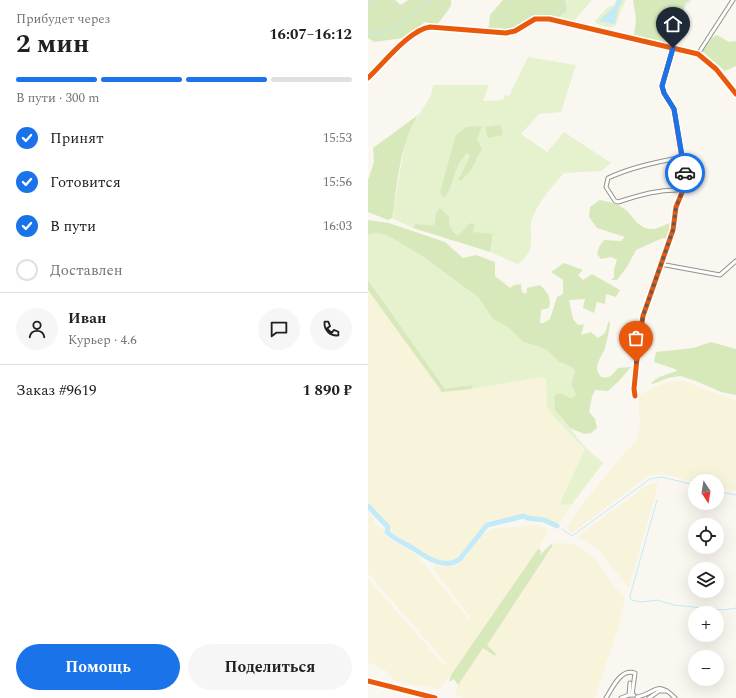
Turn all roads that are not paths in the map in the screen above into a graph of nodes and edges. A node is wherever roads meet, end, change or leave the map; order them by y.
1 (732, 0) edge
2 (673, 48) junction
3 (698, 54) junction
4 (368, 78) edge
5 (736, 94) edge
6 (683, 157) junction
7 (682, 190) junction
8 (736, 261) edge
9 (660, 264) junction
10 (635, 396) dead end
11 (368, 681) edge
12 (630, 683) dead end
13 (667, 691) junction
14 (630, 695) junction
15 (638, 697) edge
16 (435, 698) edge
17 (606, 698) edge
18 (621, 698) edge
19 (649, 698) edge
20 (675, 698) edge

1 - 3 street
2 - 3 street
2 - 4 street
2 - 6 street
3 - 5 street
6 - 7 street
6 - 7 street
7 - 9 street
8 - 9 street
9 - 10 street
11 - 16 street
12 - 14 street
13 - 15 street
13 - 19 street
13 - 20 street
14 - 15 street
14 - 17 street
14 - 18 street

